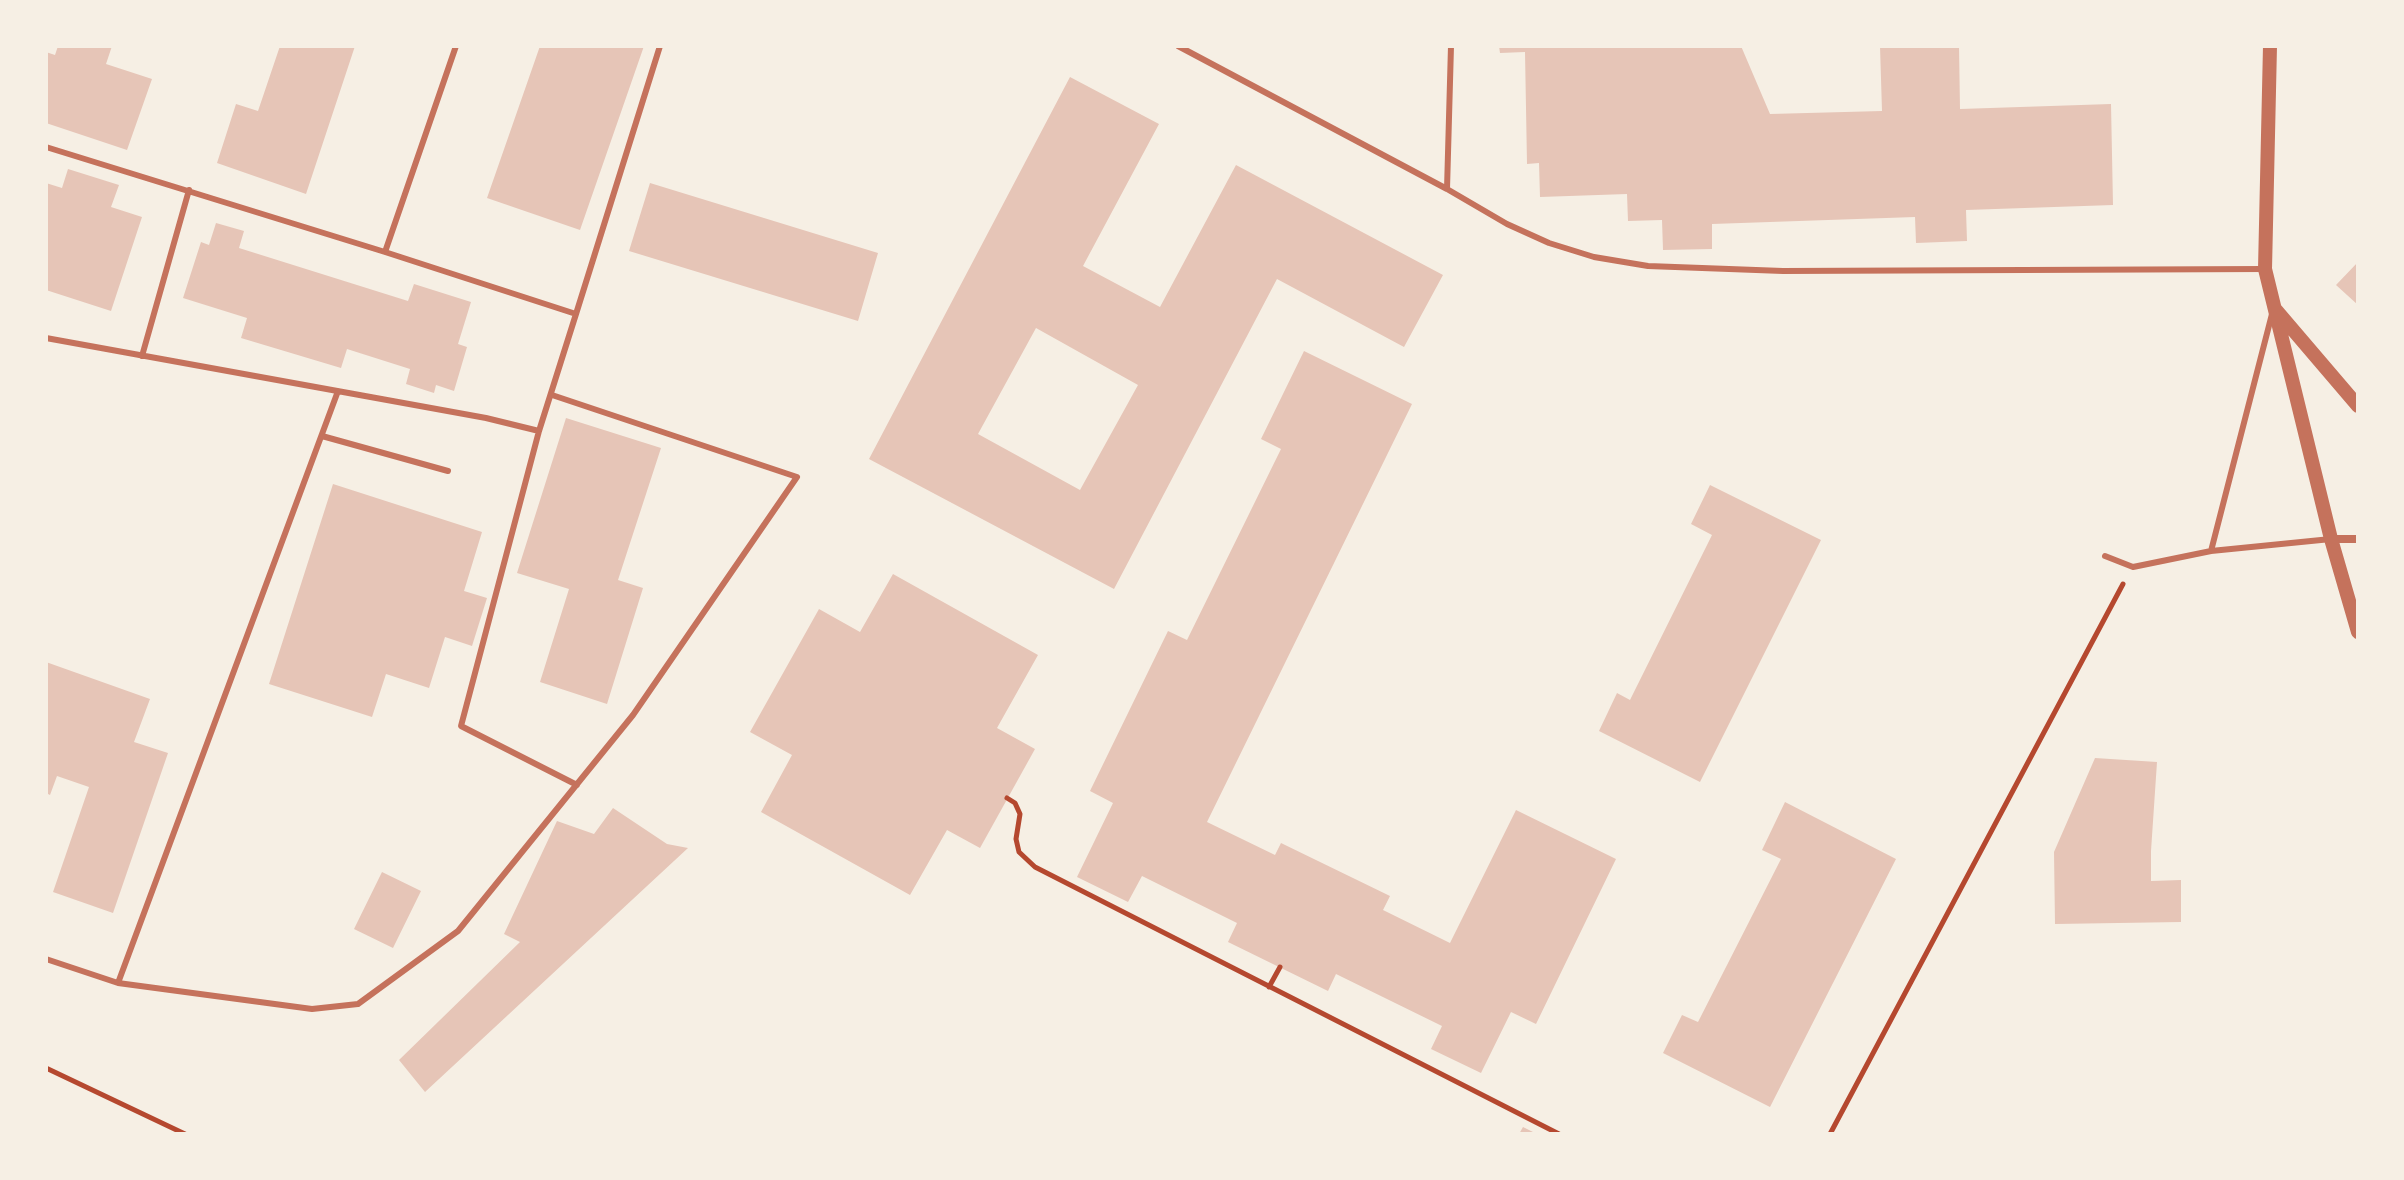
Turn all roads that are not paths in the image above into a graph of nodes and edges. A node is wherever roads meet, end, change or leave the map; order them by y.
1 (456, 46) edge
2 (660, 46) edge
3 (1178, 46) edge
4 (1451, 46) edge
5 (2270, 46) edge
6 (46, 147) edge
7 (1447, 189) junction
8 (189, 190) junction
9 (385, 252) junction
10 (2265, 269) junction
11 (2273, 306) junction
12 (576, 314) junction
13 (46, 338) edge
14 (142, 356) junction
15 (338, 391) junction
16 (552, 395) junction
17 (2358, 406) edge
18 (539, 431) junction
19 (322, 436) junction
20 (448, 471) dead end
21 (2331, 539) junction
22 (2358, 539) edge
23 (2211, 551) junction
24 (2105, 556) dead end
25 (2358, 632) edge
26 (577, 785) junction
27 (46, 959) edge
28 (118, 983) junction

1 - 9 lane
2 - 12 lane
3 - 7 lane
4 - 7 lane
5 - 10 street
6 - 8 lane
7 - 10 lane
8 - 9 lane
8 - 14 lane
9 - 12 lane
10 - 11 street
11 - 17 street
11 - 21 street
11 - 23 lane
12 - 16 lane
13 - 14 lane
14 - 15 lane
15 - 18 lane
15 - 19 lane
16 - 18 lane
16 - 26 lane
18 - 26 lane
19 - 20 lane
19 - 28 lane
21 - 22 street
21 - 23 lane
21 - 25 street
23 - 24 lane
26 - 28 lane
27 - 28 lane

